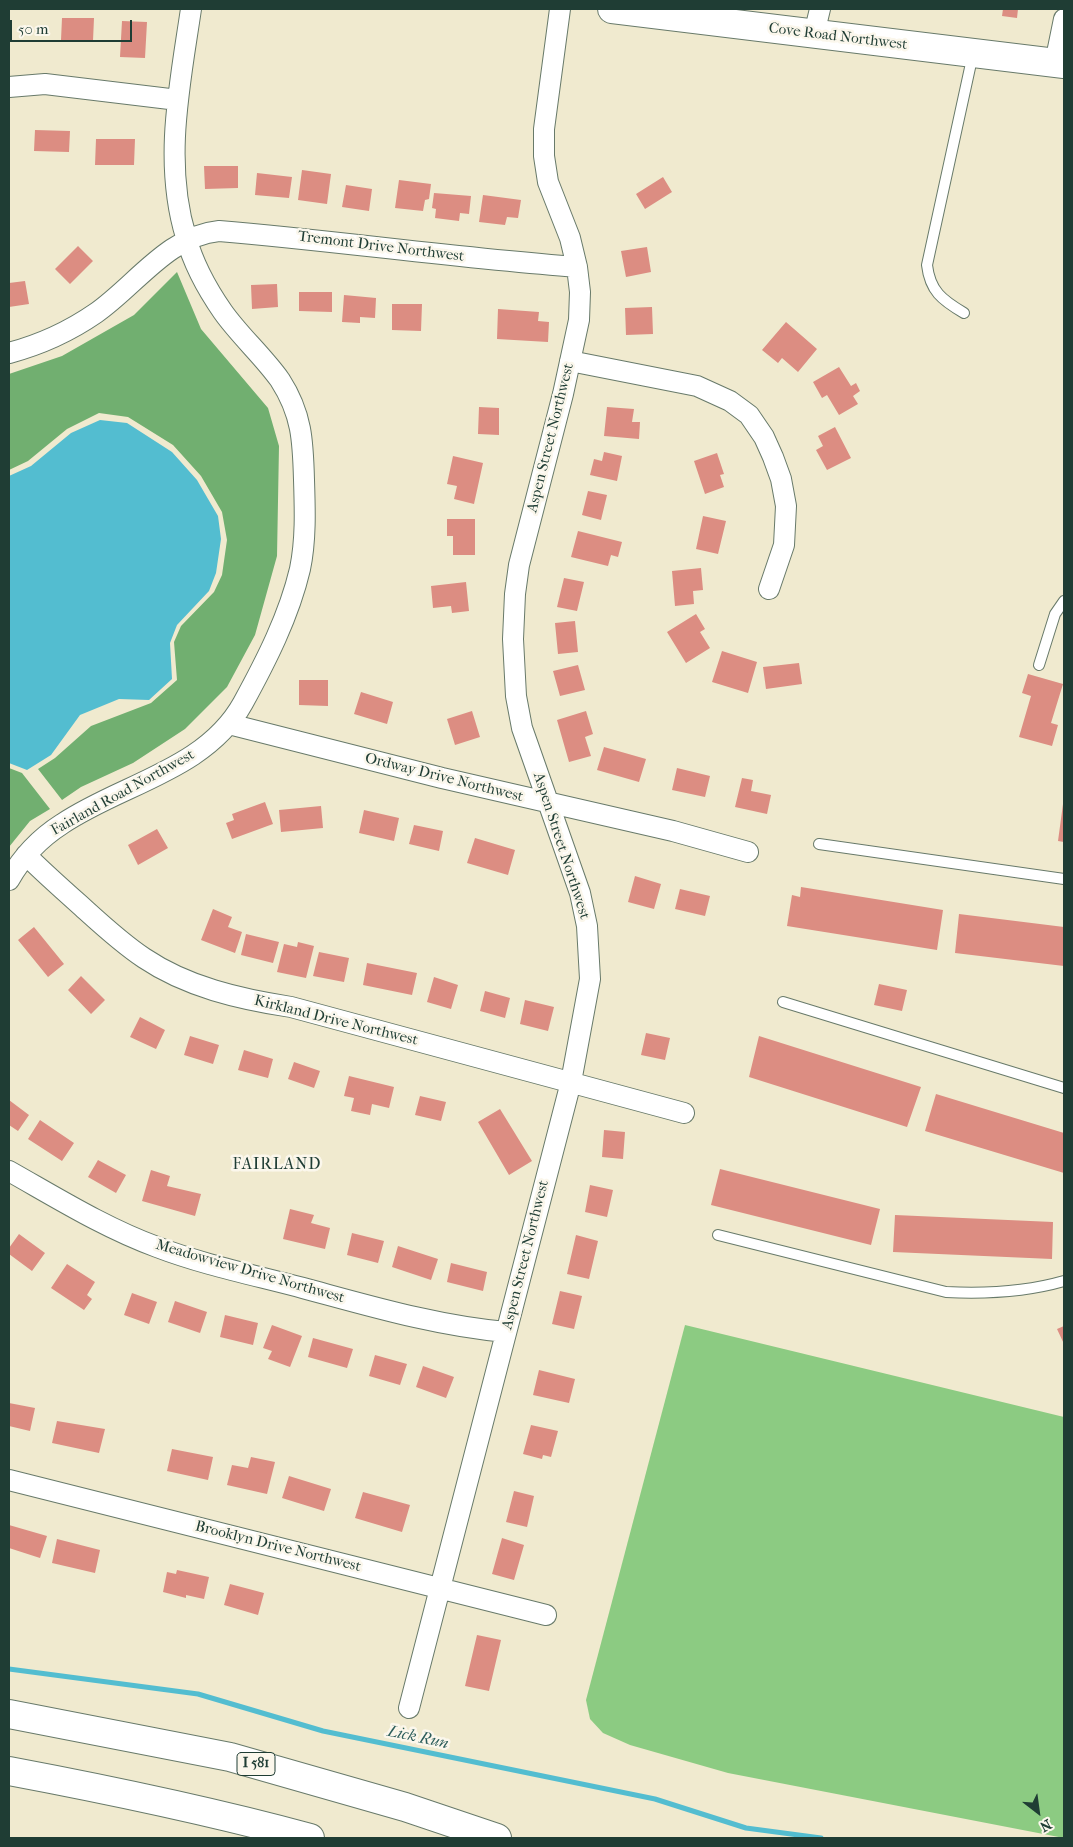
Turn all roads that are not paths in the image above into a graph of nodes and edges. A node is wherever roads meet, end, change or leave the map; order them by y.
1 (191, 9) edge
2 (560, 9) edge
3 (612, 9) edge
4 (1064, 19) edge
5 (817, 21) edge
6 (973, 53) junction
7 (1059, 63) edge
8 (9, 87) edge
9 (178, 100) junction
10 (186, 239) junction
11 (577, 267) junction
12 (964, 313) dead end
13 (9, 353) edge
14 (570, 361) junction
15 (769, 589) dead end
16 (1064, 602) edge
17 (1039, 665) dead end
18 (229, 724) junction
19 (548, 804) junction
20 (819, 844) dead end
21 (748, 852) dead end
22 (26, 855) junction
23 (1064, 879) edge
24 (9, 880) edge
25 (783, 1002) dead end
26 (571, 1082) junction
27 (1064, 1088) edge
28 (684, 1113) dead end
29 (9, 1171) edge
30 (718, 1235) dead end
31 (1064, 1281) edge
32 (506, 1332) junction
33 (9, 1480) edge
34 (440, 1588) junction
35 (546, 1615) dead end
36 (409, 1708) dead end
37 (9, 1714) edge
38 (9, 1771) edge
39 (310, 1838) edge
40 (497, 1838) edge

1 - 9 street, Fairland Road Northwest
2 - 11 street, Aspen Street Northwest
3 - 5 main road, Cove Road Northwest
4 - 7 street
5 - 6 main road, Cove Road Northwest
6 - 7 main road, Cove Road Northwest
6 - 12 lane
8 - 9 street
9 - 10 street, Fairland Road Northwest
10 - 11 street, Tremont Drive Northwest
10 - 13 street
10 - 18 street, Fairland Road Northwest
11 - 14 street, Aspen Street Northwest
14 - 15 street
14 - 19 street, Aspen Street Northwest
16 - 17 lane
18 - 19 street, Ordway Drive Northwest
18 - 22 street, Fairland Road Northwest
19 - 21 street, Ordway Drive Northwest
19 - 26 street, Aspen Street Northwest
20 - 23 lane
22 - 24 street, Fairland Road Northwest
22 - 26 street, Kirkland Drive Northwest
25 - 27 lane
26 - 28 street, Kirkland Drive Northwest
26 - 32 street, Aspen Street Northwest
29 - 32 street, Meadowview Drive Northwest
30 - 31 lane
32 - 34 street, Aspen Street Northwest
33 - 34 street, Brooklyn Drive Northwest
34 - 35 street, Brooklyn Drive Northwest
34 - 36 street, Aspen Street Northwest
37 - 40 main road, I 581
38 - 39 main road

